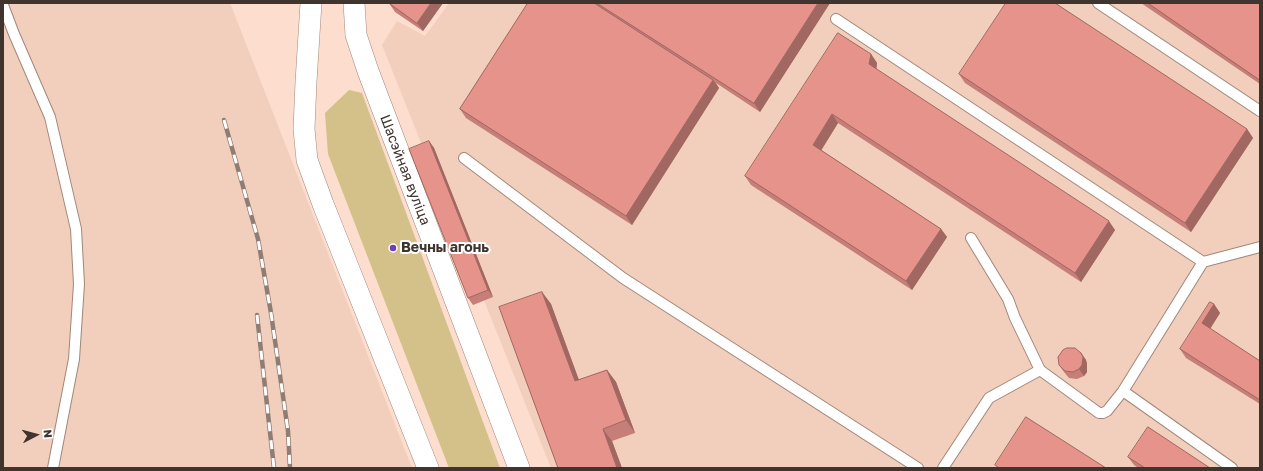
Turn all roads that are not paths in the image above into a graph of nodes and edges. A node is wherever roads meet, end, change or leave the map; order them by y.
1 (311, 3) edge
2 (354, 3) edge
3 (1098, 3) edge
4 (3, 5) edge
5 (836, 19) dead end
6 (1260, 111) edge
7 (464, 158) dead end
8 (971, 238) dead end
9 (1260, 247) edge
10 (1202, 262) junction
11 (1040, 370) junction
12 (1123, 391) junction
13 (53, 468) edge
14 (428, 468) edge
15 (519, 468) edge
16 (918, 468) edge
17 (943, 468) edge
18 (1232, 468) edge

1 - 14 street
2 - 15 street, Шасэйная вуліца
3 - 6 lane
4 - 13 lane
5 - 10 lane
7 - 16 lane
8 - 11 lane
9 - 10 lane
10 - 12 lane
11 - 12 lane
11 - 17 lane
12 - 18 lane

